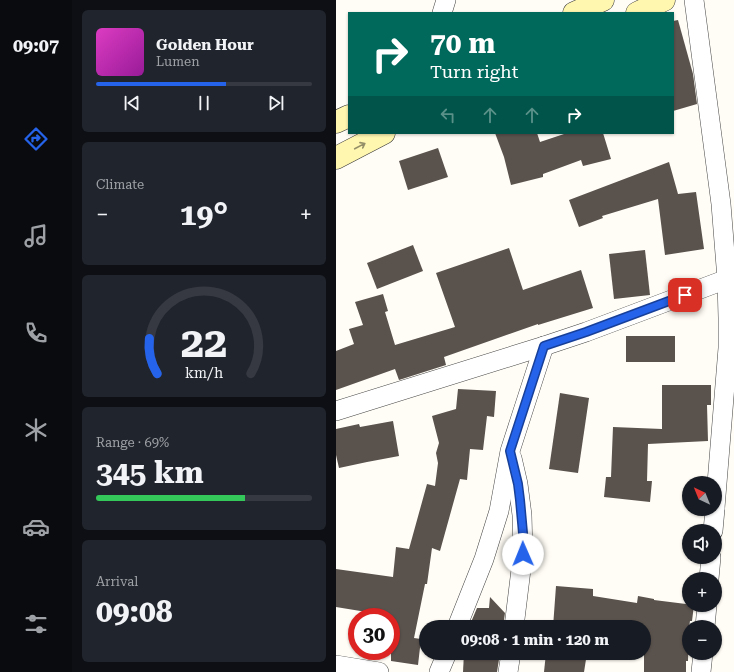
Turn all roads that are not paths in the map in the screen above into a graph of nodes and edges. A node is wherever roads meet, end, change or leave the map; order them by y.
1 (446, 0) edge
2 (603, 0) edge
3 (664, 0) edge
4 (694, 0) edge
5 (442, 12) edge
6 (576, 12) edge
7 (639, 12) edge
8 (348, 116) edge
9 (336, 122) edge
10 (382, 134) edge
11 (336, 158) edge
12 (728, 202) edge
13 (727, 280) junction
14 (544, 346) junction
15 (336, 411) edge
16 (510, 451) junction
17 (718, 476) edge
18 (460, 620) edge
19 (515, 620) edge
20 (444, 660) edge
21 (510, 660) edge
22 (702, 660) edge
23 (336, 665) edge
24 (379, 672) edge
25 (439, 672) edge
26 (508, 672) edge
27 (701, 672) edge

1 - 5 street
2 - 6 main road
3 - 7 main road
4 - 12 street
8 - 9 main road
11 -> 10 main road
12 - 13 street
13 - 14 street
13 - 17 street
14 - 15 street
14 - 16 street
16 - 18 street
16 - 19 street
20 - 25 street
21 - 26 street
22 - 27 street
23 - 24 street

